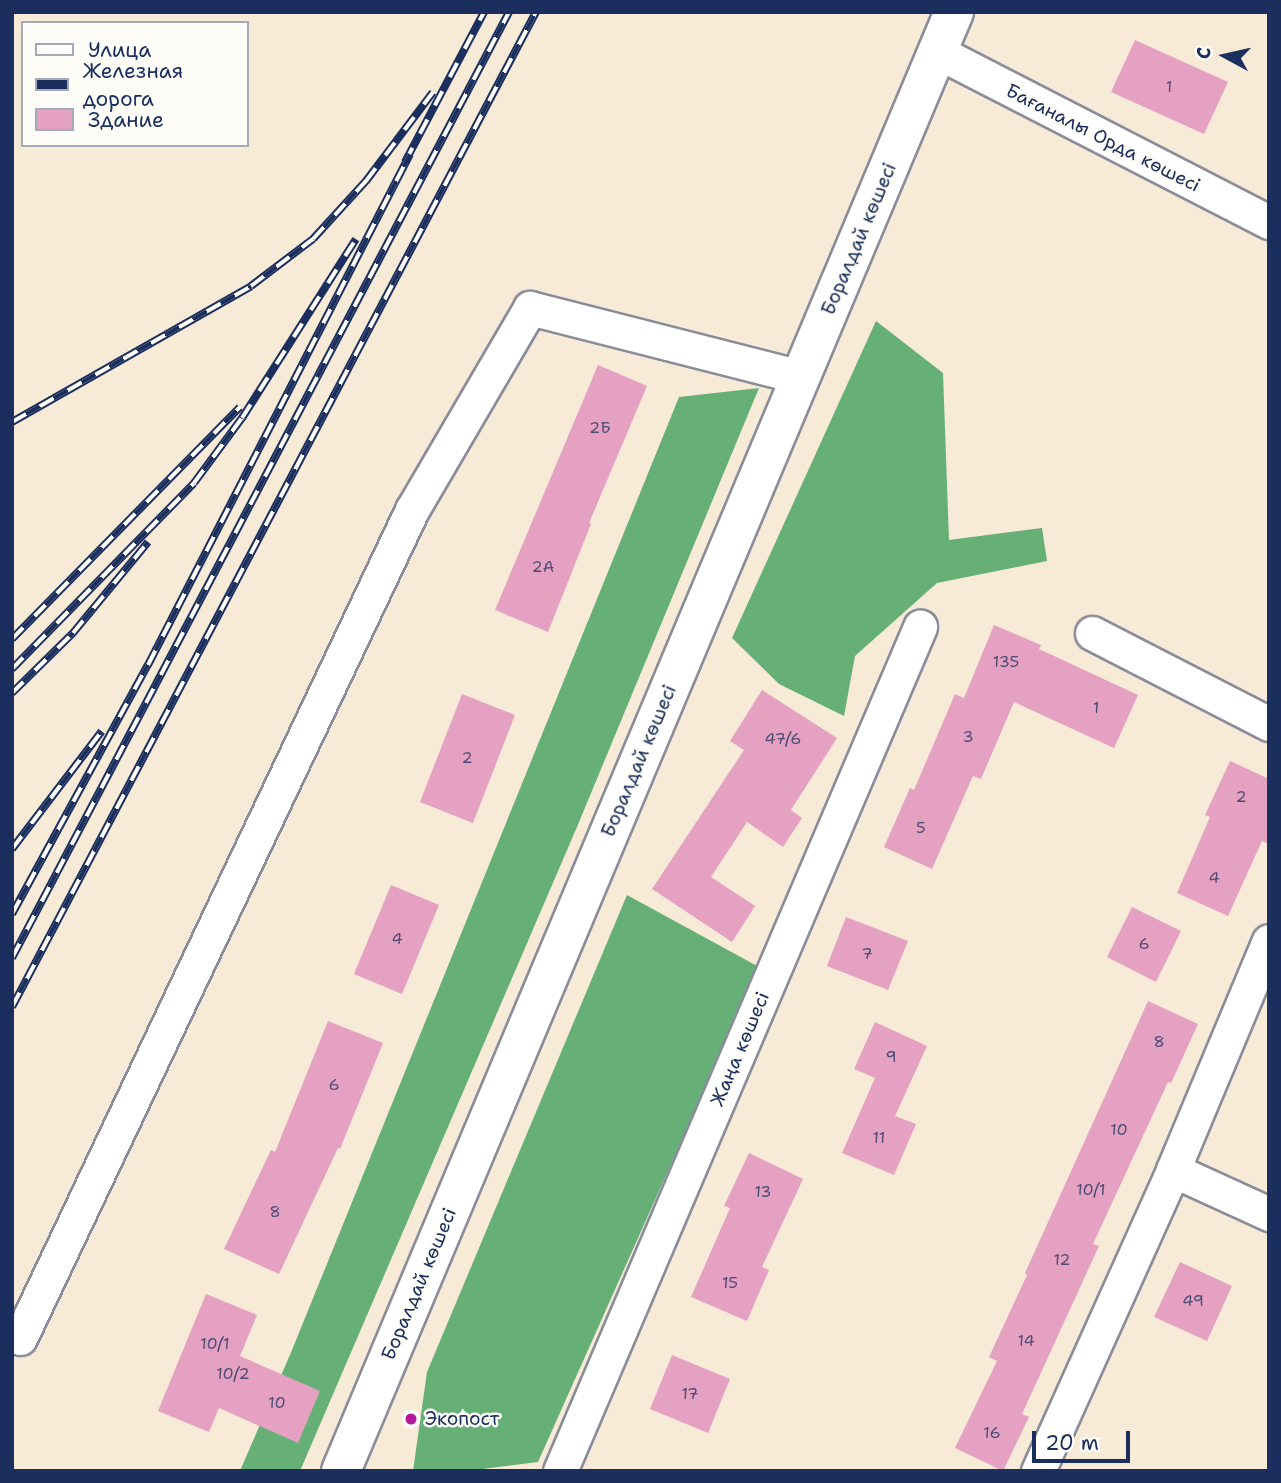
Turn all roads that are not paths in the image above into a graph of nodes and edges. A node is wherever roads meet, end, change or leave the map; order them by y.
1 (954, 12) edge
2 (938, 52) junction
3 (1269, 222) edge
4 (800, 377) junction
5 (920, 627) dead end
6 (1092, 633) dead end
7 (1269, 724) edge
8 (1269, 941) edge
9 (1173, 1170) junction
10 (1269, 1214) edge
11 (20, 1338) dead end
12 (341, 1471) edge
13 (560, 1471) edge
14 (1038, 1471) edge

1 - 2 main road, Боралдай көшесі
2 - 3 street, Бағаналы Орда көшесі
2 - 4 main road, Боралдай көшесі
4 - 11 street
4 - 12 main road, Боралдай көшесі
5 - 13 street, Жаңа көшесі
6 - 7 street
8 - 9 street
9 - 10 street
9 - 14 street

